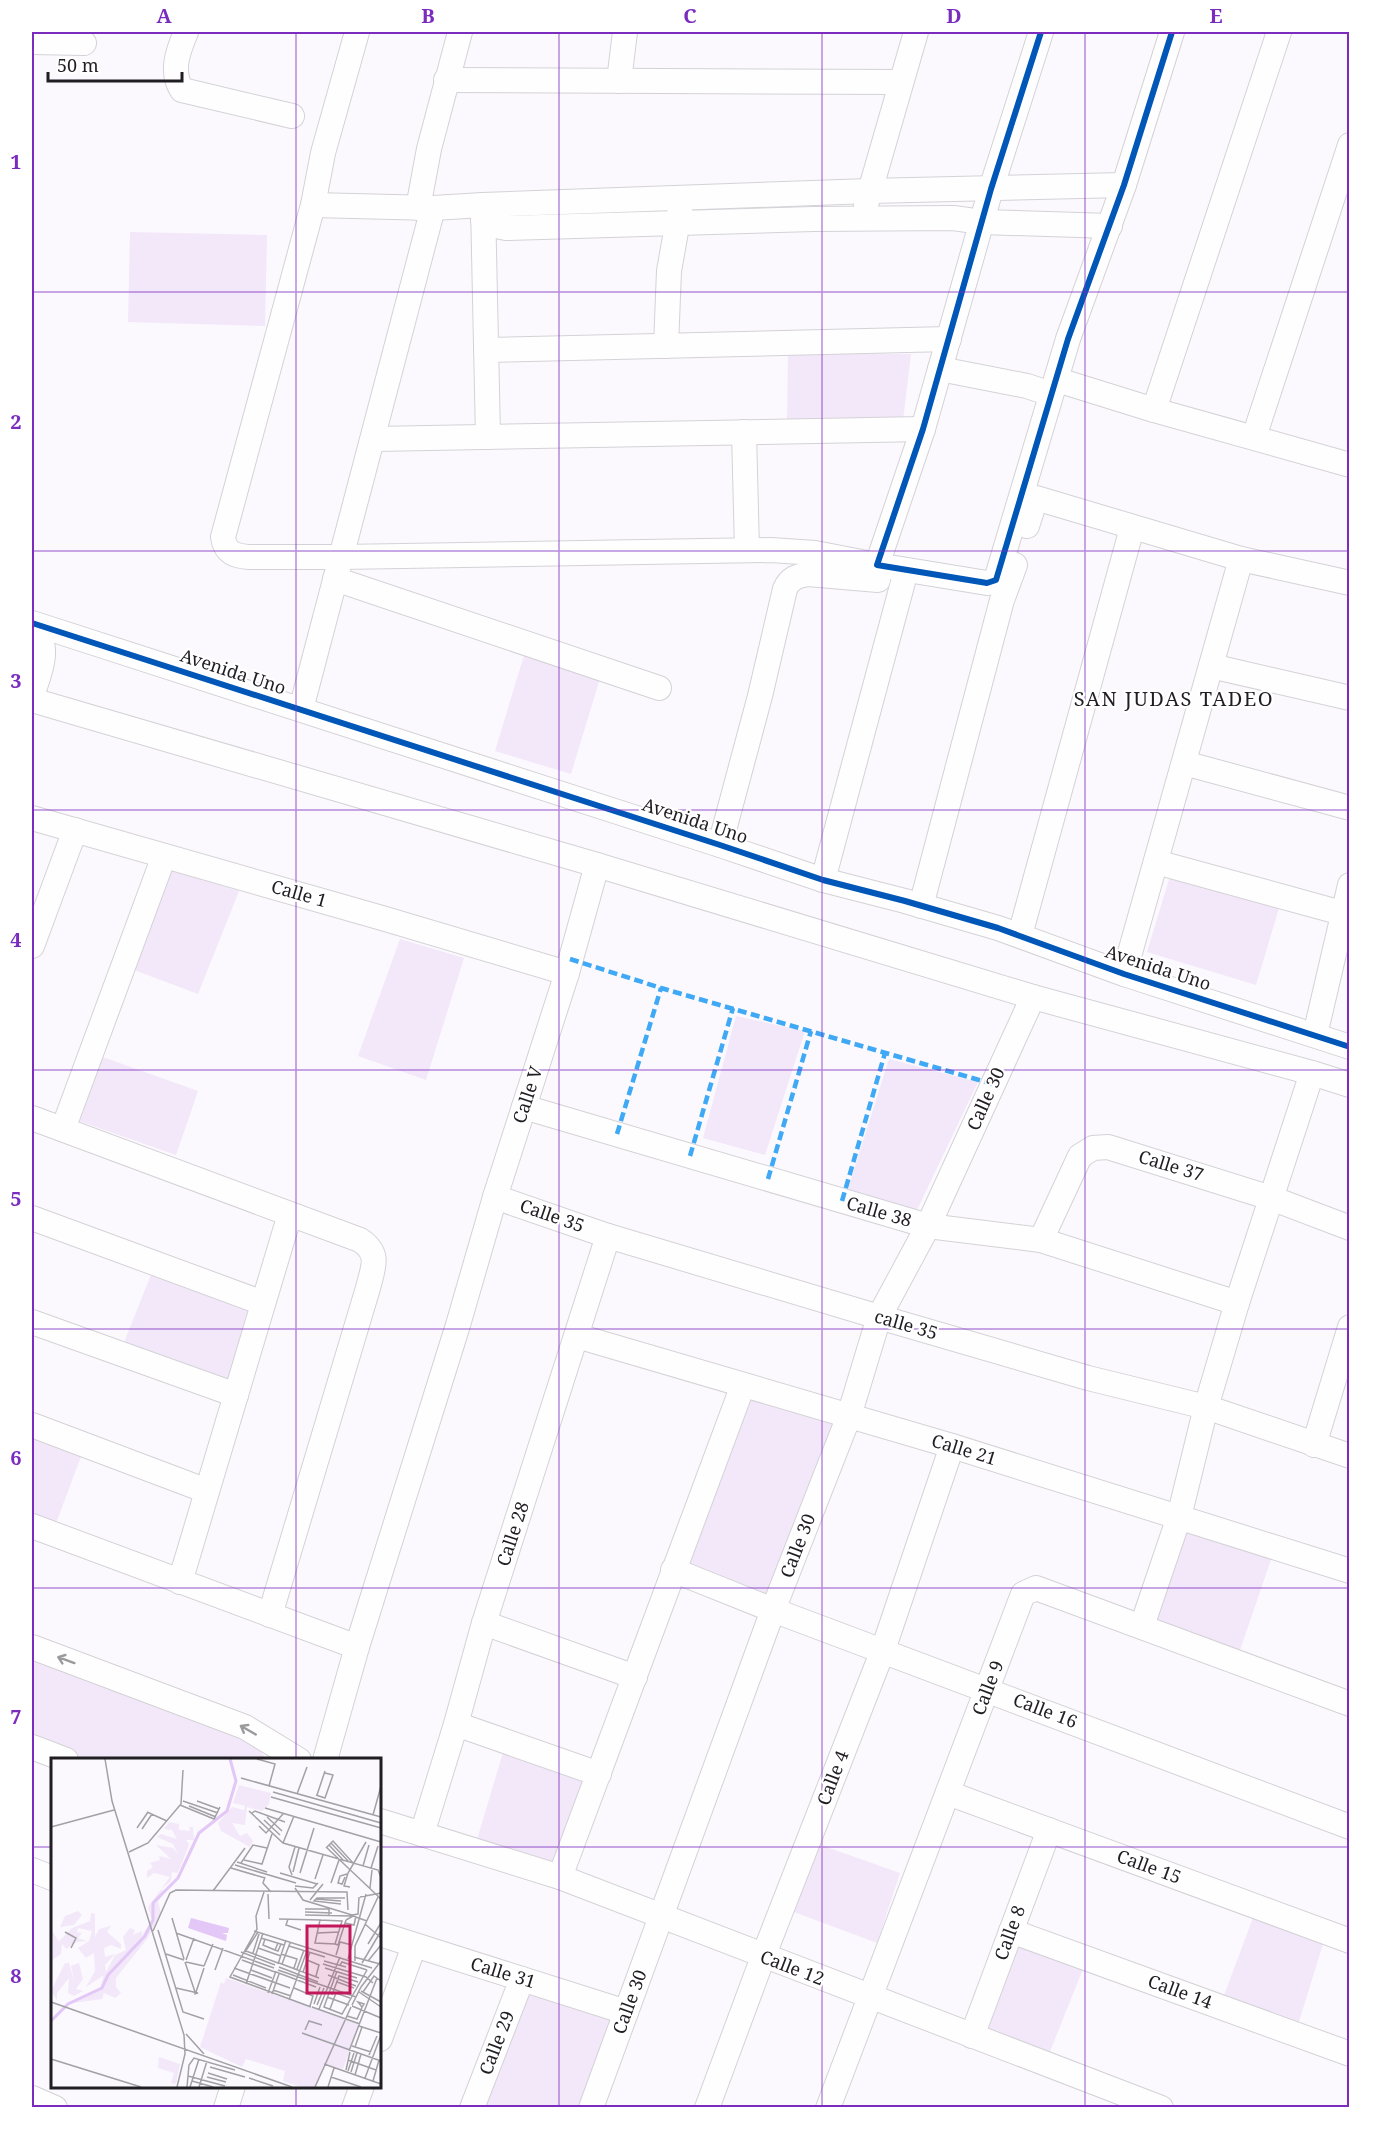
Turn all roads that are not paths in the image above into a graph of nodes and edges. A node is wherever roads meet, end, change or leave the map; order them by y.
1 (186, 32) edge
2 (357, 32) edge
3 (460, 32) edge
4 (625, 32) edge
5 (916, 32) edge
6 (1041, 32) edge
7 (1172, 32) edge
8 (1279, 32) edge
9 (32, 42) edge
10 (84, 43) dead end
11 (446, 80) junction
12 (619, 81) junction
13 (901, 82) junction
14 (292, 116) dead end
15 (1350, 146) edge
16 (1124, 185) junction
17 (991, 189) junction
18 (869, 192) junction
19 (683, 198) junction
20 (313, 205) junction
21 (426, 208) junction
22 (483, 212) junction
23 (862, 219) junction
24 (982, 222) junction
25 (677, 223) junction
26 (1110, 226) junction
27 (949, 339) junction
28 (666, 346) junction
29 (486, 350) junction
30 (940, 369) junction
31 (1057, 388) junction
32 (1154, 410) junction
33 (923, 429) junction
34 (744, 432) junction
35 (488, 437) junction
36 (1254, 437) junction
37 (374, 439) junction
38 (1349, 463) edge
39 (1132, 528) junction
40 (747, 550) junction
41 (1241, 559) junction
42 (877, 565) junction
43 (834, 567) junction
44 (338, 568) junction
45 (903, 582) junction
46 (1350, 583) edge
47 (1002, 600) junction
48 (32, 625) edge
49 (88, 641) junction
50 (45, 655) junction
51 (1211, 666) junction
52 (659, 688) dead end
53 (32, 698) edge
54 (1350, 698) edge
55 (301, 709) junction
56 (1184, 763) junction
57 (1350, 808) edge
58 (32, 818) edge
59 (75, 830) junction
60 (720, 845) junction
61 (164, 856) junction
62 (1156, 862) junction
63 (597, 865) junction
64 (823, 880) junction
65 (1350, 885) edge
66 (921, 906) junction
67 (1340, 914) edge
68 (1020, 935) junction
69 (32, 946) edge
70 (567, 973) junction
71 (1124, 974) junction
72 (1033, 997) junction
73 (1315, 1035) junction
74 (1350, 1047) edge
75 (1312, 1073) junction
76 (1350, 1085) edge
77 (524, 1107) junction
78 (32, 1118) edge
79 (63, 1129) junction
80 (495, 1197) junction
81 (1271, 1198) junction
82 (290, 1215) junction
83 (32, 1218) edge
84 (928, 1226) junction
85 (1350, 1228) edge
86 (608, 1236) junction
87 (1041, 1240) junction
88 (263, 1303) junction
89 (1237, 1303) junction
90 (879, 1317) junction
91 (32, 1322) edge
92 (577, 1336) junction
93 (1348, 1340) edge
94 (743, 1385) junction
95 (236, 1395) junction
96 (1206, 1407) junction
97 (849, 1416) junction
98 (32, 1425) edge
99 (1314, 1445) junction
100 (952, 1446) junction
101 (1350, 1456) edge
102 (207, 1491) junction
103 (1179, 1517) junction
104 (32, 1526) edge
105 (673, 1569) junction
106 (1350, 1571) edge
107 (180, 1582) junction
108 (773, 1610) junction
109 (270, 1614) junction
110 (484, 1623) junction
111 (1142, 1626) junction
112 (32, 1647) edge
113 (357, 1647) junction
114 (883, 1650) junction
115 (635, 1677) junction
116 (987, 1689) junction
117 (1350, 1704) edge
118 (456, 1724) junction
119 (32, 1747) edge
120 (278, 1753) edge
121 (61, 1758) edge
122 (292, 1758) edge
123 (326, 1758) edge
124 (599, 1774) junction
125 (948, 1793) junction
126 (381, 1821) edge
127 (1350, 1827) edge
128 (1048, 1830) junction
129 (422, 1834) junction
130 (32, 1870) edge
131 (51, 1878) edge
132 (560, 1878) junction
133 (661, 1917) junction
134 (1011, 1931) junction
135 (381, 1934) edge
136 (1350, 1941) edge
137 (414, 1946) junction
138 (763, 1957) junction
139 (522, 1979) junction
140 (870, 1997) junction
141 (626, 2012) junction
142 (381, 2036) edge
143 (972, 2036) junction
144 (1350, 2054) edge
145 (232, 2088) edge
146 (361, 2088) edge
147 (32, 2098) edge
148 (55, 2108) edge
149 (226, 2108) edge
150 (354, 2108) edge
151 (472, 2108) edge
152 (591, 2108) edge
153 (707, 2108) edge
154 (828, 2108) edge
155 (1161, 2108) edge

1 - 14 street
2 - 20 street
3 - 11 street
4 - 12 street
5 - 13 street
6 - 17 street
7 - 16 street
8 - 32 street
9 - 10 street
11 - 12 street
11 - 21 street
12 - 13 street
13 - 18 street
15 - 36 street
16 - 17 street
16 - 26 street
17 - 18 street
17 - 24 street
18 - 19 street
18 - 23 street
19 - 22 street
19 - 25 street
20 - 21 street
20 - 44 street
21 - 22 street
21 - 37 street
22 - 25 street
22 - 29 street
23 - 24 street
23 - 25 street
24 - 26 street
24 - 27 street
25 - 28 street
26 - 31 street
27 - 28 street
27 - 30 street
28 - 29 street
29 - 35 street
30 - 31 street
30 - 33 street
31 - 32 street
31 - 42 street
32 - 36 street
33 - 34 street
33 - 42 street
34 - 35 street
34 - 40 street
35 - 37 street
36 - 38 street
37 - 44 street
39 - 41 street
39 - 47 street
39 - 68 street
40 - 43 street
40 - 44 street
41 - 46 street
41 - 51 street
42 - 43 street
43 - 45 street
43 - 60 street
44 - 52 street
44 - 55 street
45 - 47 street
45 - 64 street
47 - 66 street
48 - 49 street, Avenida Uno
48 - 50 street
49 - 50 street
49 - 55 street, Avenida Uno
50 - 53 street
51 - 54 street
51 - 56 street
53 - 63 street
55 - 60 street, Avenida Uno
56 - 57 street
56 - 62 street
58 - 59 street, Calle 1
59 - 61 street, Calle 1
59 - 69 street
60 - 64 street, Avenida Uno
61 - 70 street, Calle 1
61 - 79 street
62 - 67 street
62 - 71 street
63 - 70 street, Calle V
63 - 72 street
64 - 66 street, Avenida Uno
65 - 67 street
66 - 68 street, Avenida Uno
67 - 73 street
68 - 71 street, Avenida Uno
70 - 77 street, Calle V
71 - 73 street, Avenida Uno
72 - 75 street
72 - 84 street, Calle 30
73 - 74 street, Avenida Uno
75 - 76 street
75 - 81 street
77 - 80 street, Calle V
77 - 84 street, Calle 38
78 - 79 street
79 - 82 street
80 - 86 street, Calle 35
80 - 113 street, Calle V
81 - 85 street, Calle 37
81 - 87 street, Calle 37
81 - 89 street
82 - 88 street
82 - 109 street
83 - 88 street
84 - 87 street, Calle 38
84 - 90 street, Calle 30
86 - 90 street, calle 35
86 - 92 street, Calle 28
87 - 89 street, Calle 38
88 - 95 street
89 - 96 street
90 - 96 street, calle 35
90 - 97 street, Calle 30
91 - 95 street
92 - 94 street, Calle 21
92 - 110 street, Calle 28
93 - 99 street
94 - 97 street, Calle 21
94 - 105 street
95 - 102 street
96 - 99 street, calle 35
96 - 103 street
97 - 100 street, Calle 21
97 - 108 street, Calle 30
98 - 102 street
99 - 101 street, calle 35
100 - 103 street, Calle 21
100 - 114 street, Calle 4
102 - 107 street
103 - 106 street, Calle 21
103 - 111 street
104 - 107 street
105 - 108 street, Calle 16
105 - 115 street
107 - 109 street
108 - 114 street, Calle 16
108 - 133 street, Calle 30
109 - 113 street
110 - 115 street
110 - 118 street, Calle 28
111 - 116 street, Calle 9
111 - 117 street, Calle 9
120 -> 112 street
113 - 123 street, Calle V
114 - 116 street, Calle 16
114 - 138 street, Calle 4
115 - 124 street
116 - 125 street, Calle 9
116 - 127 street, Calle 16
118 - 124 street
118 - 129 street, Calle 28
119 - 121 street
120 - 122 street
124 - 132 street
125 - 128 street, Calle 15
125 - 140 street, Calle 9
126 - 129 street, Calle 12
128 - 134 street, Calle 8
128 - 136 street, Calle 15
129 - 132 street, Calle 12
130 - 131 street
132 - 133 street, Calle 12
133 - 138 street, Calle 12
133 - 141 street, Calle 30
134 - 143 street, Calle 8
134 - 144 street, Calle 14
135 - 137 street, Calle 31
137 - 139 street, Calle 31
137 - 142 street
138 - 140 street, Calle 12
138 - 153 street, Calle 4
139 - 141 street, Calle 31
139 - 151 street, Calle 29
140 - 143 street, Calle 12
140 - 154 street, Calle 9
141 - 152 street, Calle 30
143 - 155 street, Calle 12
145 - 149 street
146 - 150 street
147 - 148 street

